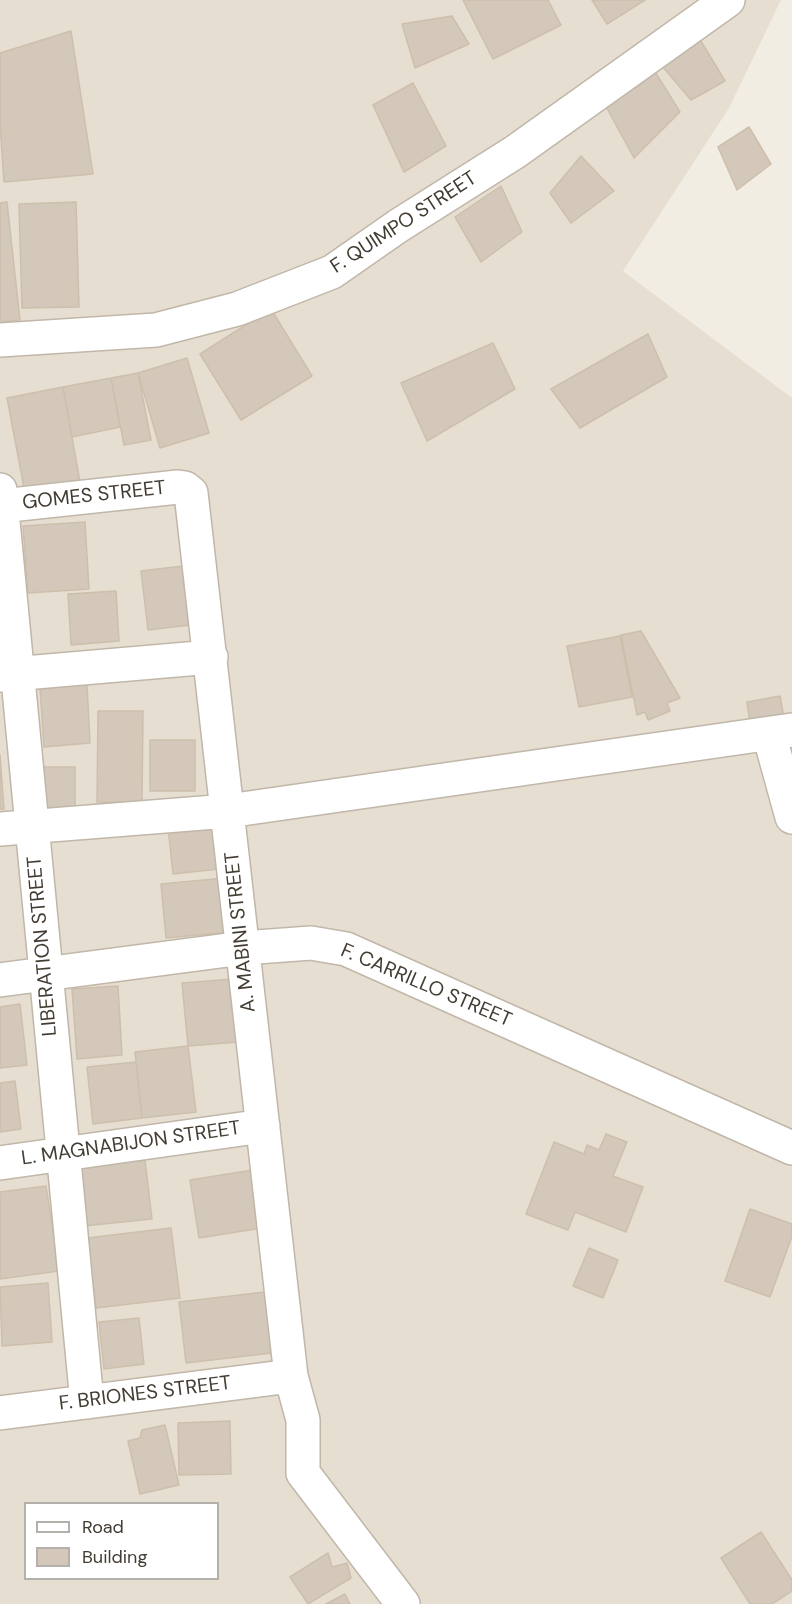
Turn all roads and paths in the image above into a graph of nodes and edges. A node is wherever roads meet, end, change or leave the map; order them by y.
1 (728, 0) edge
2 (0, 340) edge
3 (188, 490) joint
4 (0, 501) edge
5 (211, 657) junction
6 (9, 674) edge
7 (780, 732) edge
8 (228, 811) junction
9 (792, 817) edge
10 (32, 826) junction
11 (0, 829) edge
12 (243, 948) junction
13 (46, 974) junction
14 (0, 980) edge
15 (263, 1125) junction
16 (792, 1148) edge
17 (63, 1154) junction
18 (0, 1163) edge
19 (291, 1376) junction
20 (87, 1402) junction
21 (0, 1413) edge
22 (403, 1604) edge

1 - 2 street, F. QUIMPO STREET
3 - 4 street, GOMES STREET
3 - 5 street, A. MABINI STREET
4 - 6 street, LIBERATION STREET
5 - 6 street
5 - 8 street, A. MABINI STREET
6 - 10 street, LIBERATION STREET
7 - 8 street
7 - 9 street
8 - 10 street
8 - 12 street, A. MABINI STREET
10 - 11 street
10 - 13 street, LIBERATION STREET
12 - 13 street, F. CARRILLO STREET
12 - 15 street, A. MABINI STREET
12 - 16 street, F. CARRILLO STREET
13 - 14 street, F. CARRILLO STREET
13 - 17 street, LIBERATION STREET
15 - 17 street, L. MAGNABIJON STREET
15 - 19 street, A. MABINI STREET
17 - 18 street, L. MAGNABIJON STREET
17 - 20 street, LIBERATION STREET
19 - 20 street, F. BRIONES STREET
19 - 22 street, A. MABINI STREET
20 - 21 street, F. BRIONES STREET

